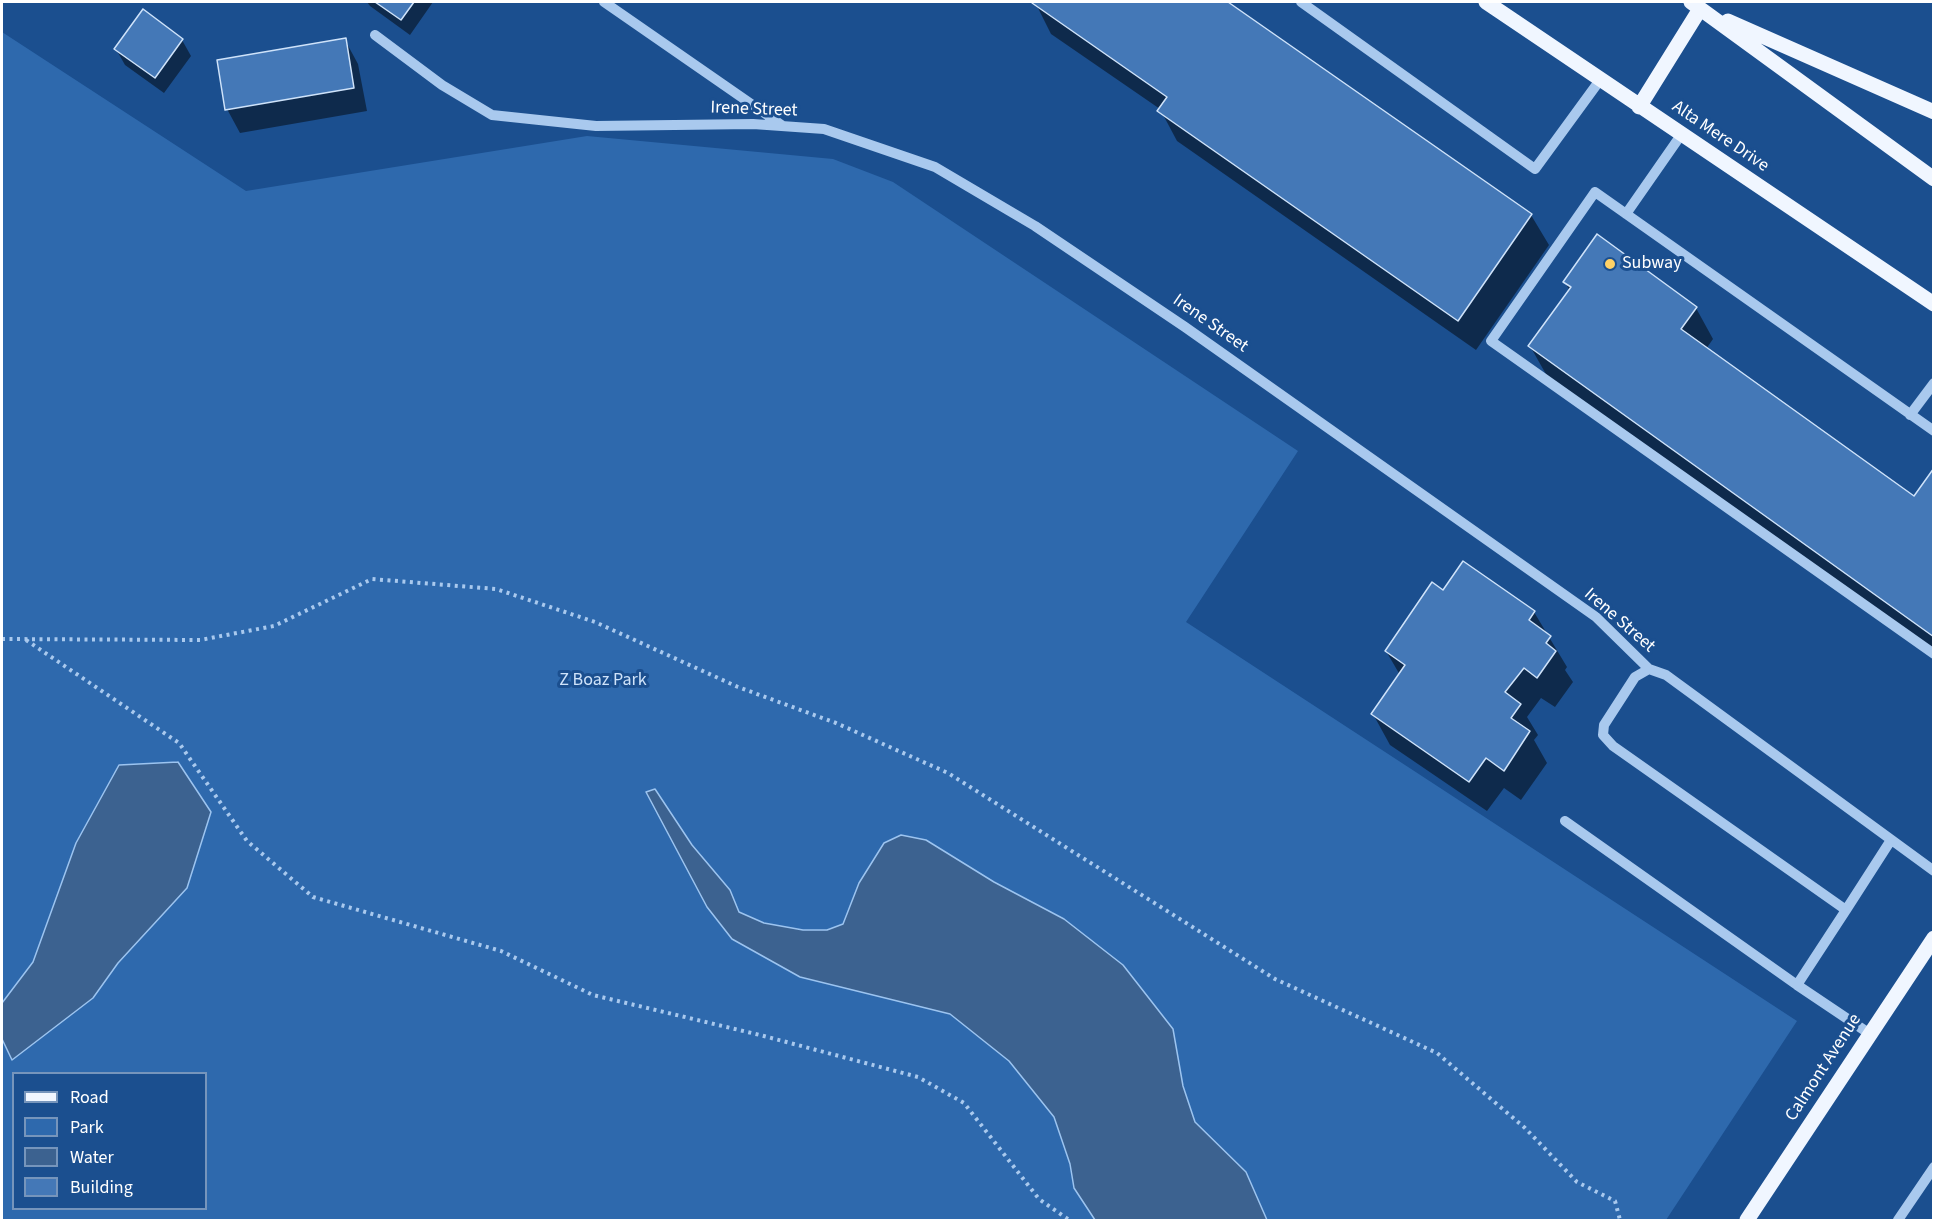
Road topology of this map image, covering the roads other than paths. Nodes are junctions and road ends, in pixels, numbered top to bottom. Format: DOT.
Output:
graph roads {
  1 [pos="604,2"];
  2 [pos="1301,2"];
  3 [pos="1486,2"];
  4 [pos="1696,5"];
  5 [pos="375,35"];
  6 [pos="1600,80"];
  7 [pos="1640,107"];
  8 [pos="1934,112"];
  9 [pos="783,126"];
  10 [pos="1681,135"];
  11 [pos="1934,179"];
  12 [pos="1626,214"];
  13 [pos="1934,304"];
  14 [pos="1934,383"];
  15 [pos="1910,415"];
  16 [pos="1934,431"];
  17 [pos="1934,654"];
  18 [pos="1649,669"];
  19 [pos="1565,820"];
  20 [pos="1891,840"];
  21 [pos="1934,871"];
  22 [pos="1846,910"];
  23 [pos="1934,938"];
  24 [pos="1797,985"];
  25 [pos="1870,1034"];
  26 [pos="1934,1167"];
  27 [pos="1900,1220"];
  28 [pos="1747,1221"];
  1 -- 9 [label="lane"];
  2 -- 6 [label="lane"];
  3 -- 6 [label="main road, Alta Mere Drive"];
  4 -- 7 [label="main road"];
  4 -- 8 [label="main road"];
  4 -- 11 [label="main road"];
  5 -- 9 [label="lane, Irene Street"];
  6 -- 7 [label="main road, Alta Mere Drive"];
  7 -- 10 [label="main road, Alta Mere Drive"];
  9 -- 18 [label="lane, Irene Street"];
  10 -- 12 [label="lane"];
  10 -- 13 [label="main road, Alta Mere Drive"];
  12 -- 15 [label="lane"];
  12 -- 17 [label="lane"];
  14 -- 15 [label="lane"];
  15 -- 16 [label="lane"];
  18 -- 20 [label="lane, Irene Street"];
  18 -- 22 [label="lane"];
  19 -- 24 [label="lane"];
  20 -- 21 [label="lane, Irene Street"];
  20 -- 22 [label="lane"];
  22 -- 24 [label="lane"];
  23 -- 25 [label="main road, Calmont Avenue"];
  24 -- 25 [label="lane"];
  25 -- 28 [label="main road, Calmont Avenue"];
  26 -- 27 [label="lane"];
}
